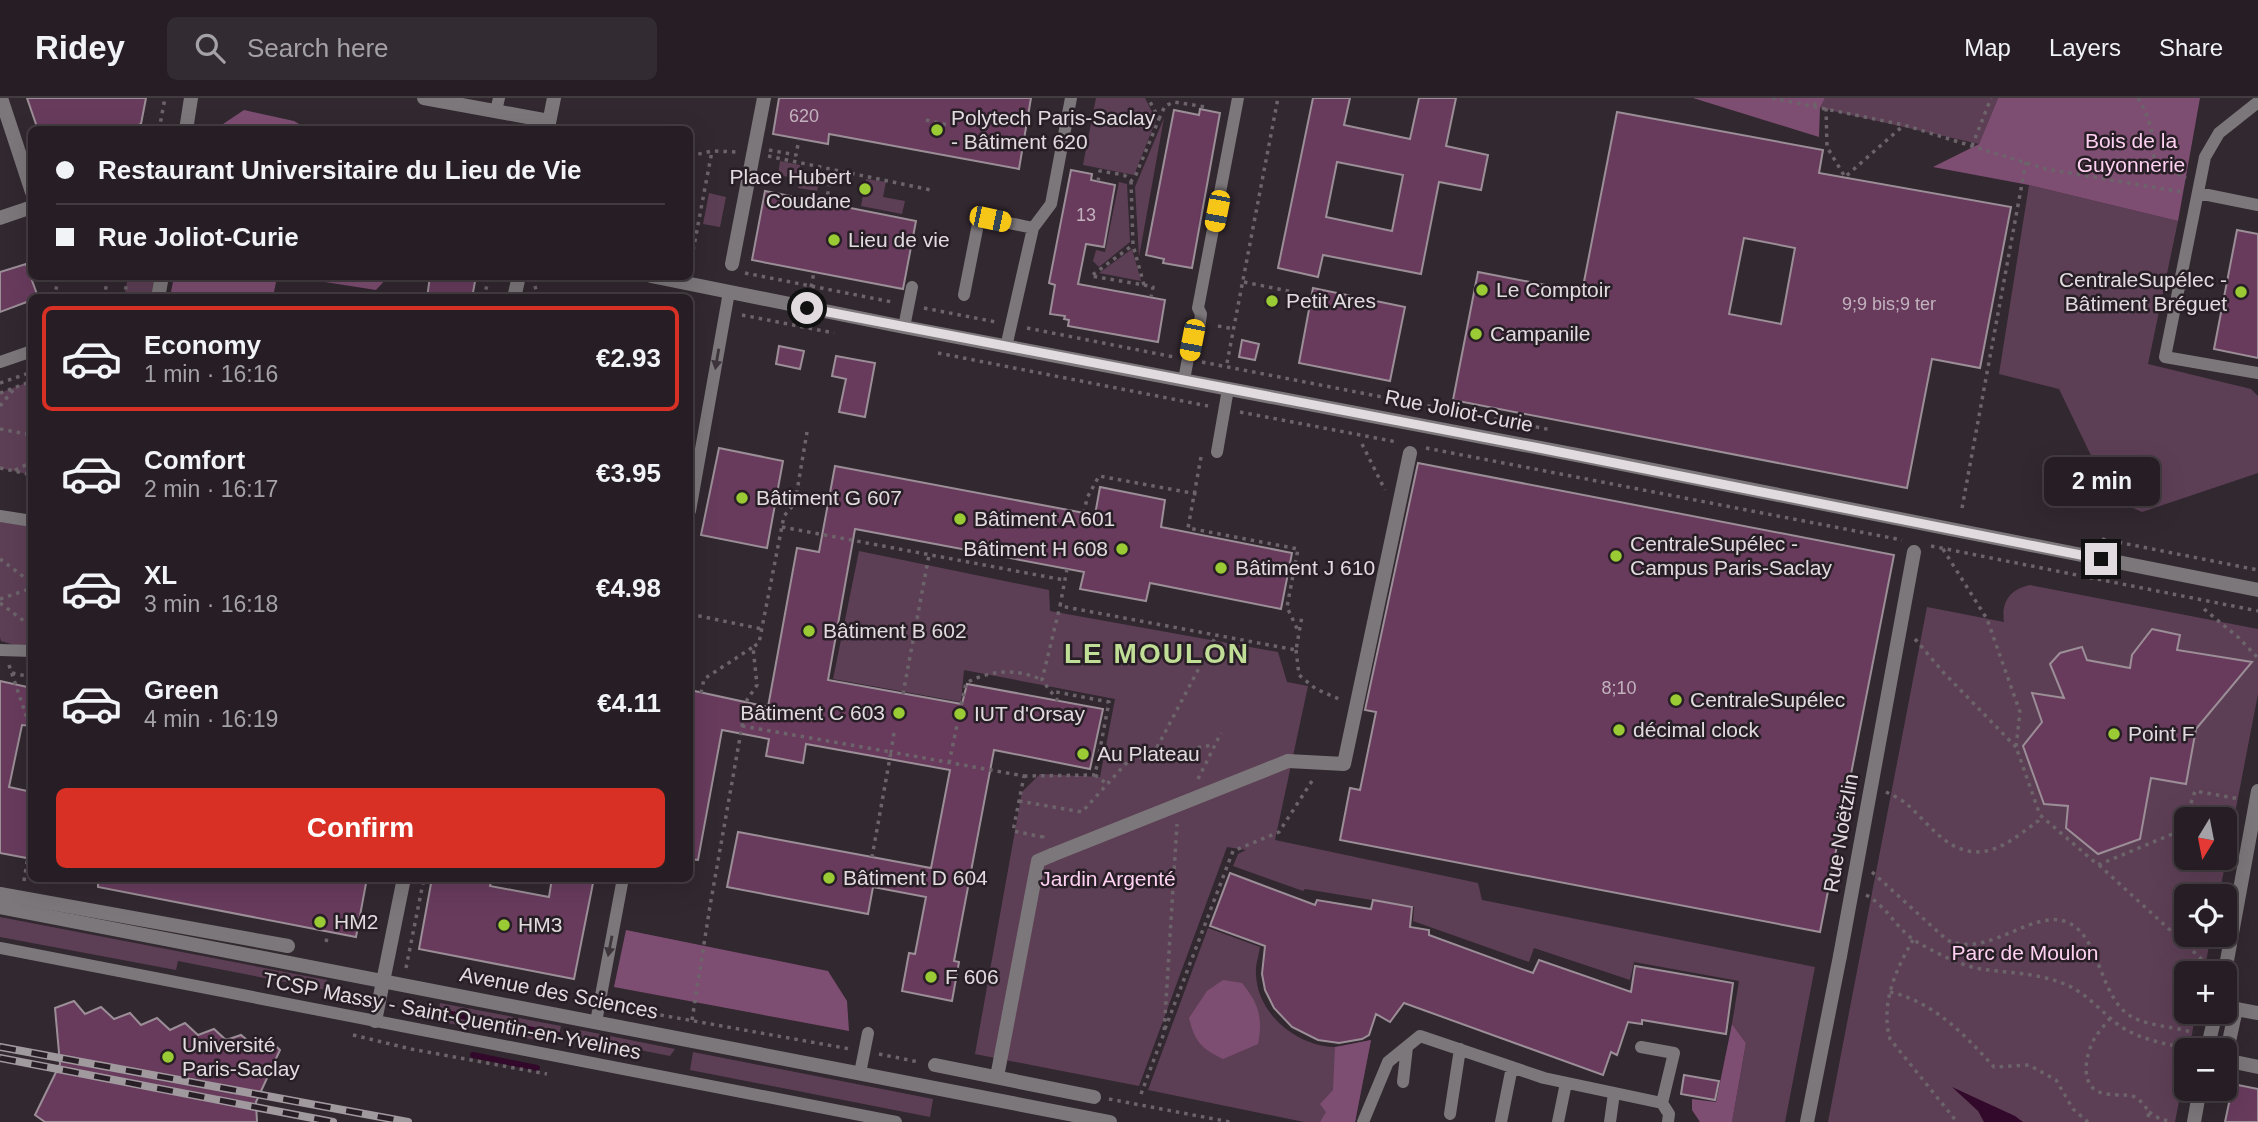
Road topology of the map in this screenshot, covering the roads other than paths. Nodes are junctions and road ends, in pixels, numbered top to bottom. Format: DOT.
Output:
graph roads {
  1 [pos="1,98"];
  2 [pos="191,98"];
  3 [pos="424,98"];
  4 [pos="554,98"];
  5 [pos="764,98"];
  6 [pos="1071,98"];
  7 [pos="1238,98"];
  8 [pos="2258,102"];
  9 [pos="498,104"];
  10 [pos="548,125"];
  11 [pos="187,126"];
  12 [pos="28,180"];
  13 [pos="2198,193"];
  14 [pos="2258,205"];
  15 [pos="28,208"];
  16 [pos="0,218"];
  17 [pos="1033,228"];
  18 [pos="732,264"];
  19 [pos="670,280"];
  20 [pos="912,287"];
  21 [pos="729,292"];
  22 [pos="964,295"];
  23 [pos="904,327"];
  24 [pos="1006,347"];
  25 [pos="28,352"];
  26 [pos="0,362"];
  27 [pos="2258,373"];
  28 [pos="1184,380"];
  29 [pos="1228,389"];
  30 [pos="1406,448"];
  31 [pos="1217,452"];
  32 [pos="693,494"];
  33 [pos="0,516"];
  34 [pos="28,520"];
  35 [pos="1919,548"];
  36 [pos="2258,590"];
  37 [pos="2,650"];
  38 [pos="28,651"];
  39 [pos="2257,796"];
  40 [pos="403,882"];
  41 [pos="622,882"];
  42 [pos="0,894"];
  43 [pos="0,907"];
  44 [pos="289,946"];
  45 [pos="0,948"];
  46 [pos="2227,961"];
  47 [pos="384,980"];
  48 [pos="2258,1013"];
  49 [pos="375,1021"];
  50 [pos="596,1022"];
  51 [pos="867,1033"];
  52 [pos="1407,1047"];
  53 [pos="1641,1048"];
  54 [pos="1460,1049"];
  55 [pos="935,1065"];
  56 [pos="1511,1067"];
  57 [pos="2258,1067"];
  58 [pos="860,1073"];
  59 [pos="987,1080"];
  60 [pos="1403,1082"];
  61 [pos="1566,1083"];
  62 [pos="1615,1093"];
  63 [pos="1094,1097"];
  64 [pos="2198,1101"];
  65 [pos="1662,1103"];
  66 [pos="820,1107"];
  67 [pos="1450,1114"];
  68 [pos="817,1122"];
  69 [pos="896,1122"];
  70 [pos="1110,1122"];
  71 [pos="1363,1122"];
  72 [pos="1501,1122"];
  73 [pos="1558,1122"];
  74 [pos="1610,1122"];
  75 [pos="1668,1122"];
  76 [pos="1807,1122"];
  77 [pos="2194,1122"];
  1 -- 12 [label="street"];
  2 -- 11 [label="street"];
  3 -- 9 [label="street"];
  4 -- 10 [label="street"];
  5 -- 18 [label="street"];
  6 -- 17 [label="lane"];
  7 -- 28 [label="lane"];
  8 -- 13 [label="lane"];
  9 -- 10 [label="street"];
  13 -- 14 [label="lane"];
  13 -- 27 [label="lane"];
  15 -- 16 [label="street"];
  17 -- 22 [label="lane"];
  17 -- 24 [label="lane"];
  19 -- 21 [label="street, Rue Joliot-Curie"];
  20 -- 23 [label="lane"];
  21 -- 23 [label="street, Rue Joliot-Curie"];
  21 -- 32 [label="lane, one-way"];
  23 -- 24 [label="street, Rue Joliot-Curie"];
  24 -- 28 [label="street, Rue Joliot-Curie"];
  25 -- 26 [label="lane"];
  28 -- 29 [label="street, Rue Joliot-Curie"];
  29 -- 31 [label="lane"];
  29 -- 36 [label="street, Rue Joliot-Curie"];
  30 -- 59 [label="street, bridge"];
  33 -- 34 [label="lane"];
  35 -- 76 [label="street, Rue Noëtzlin"];
  37 -- 38 [label="lane"];
  39 -- 46 [label="street"];
  40 -- 47 [label="street"];
  41 -- 50 [label="lane, one-way"];
  42 -- 44 [label="street"];
  43 -- 47 [label="street, Avenue des Sciences"];
  45 -- 49 [label="lane, TCSP Massy - Saint-Quentin-en-Yvelines"];
  47 -- 49 [label="street"];
  47 -- 50 [label="street, Avenue des Sciences"];
  48 -- 57 [label="street"];
  49 -- 66 [label="lane, TCSP Massy - Saint-Quentin-en-Yvelines"];
  50 -- 58 [label="street, Avenue des Sciences"];
  51 -- 58 [label="lane"];
  52 -- 54 [label="lane"];
  52 -- 60 [label="lane"];
  52 -- 71 [label="lane"];
  53 -- 65 [label="lane"];
  54 -- 56 [label="lane"];
  54 -- 67 [label="lane"];
  55 -- 59 [label="street"];
  56 -- 61 [label="lane"];
  56 -- 72 [label="lane"];
  58 -- 70 [label="street, Avenue des Sciences"];
  59 -- 63 [label="street"];
  61 -- 62 [label="lane"];
  61 -- 73 [label="lane"];
  62 -- 65 [label="lane"];
  62 -- 74 [label="lane"];
  64 -- 77 [label="street"];
  65 -- 75 [label="lane"];
  66 -- 68 [label="lane"];
  66 -- 69 [label="lane, TCSP Massy - Saint-Quentin-en-Yvelines"];
}
